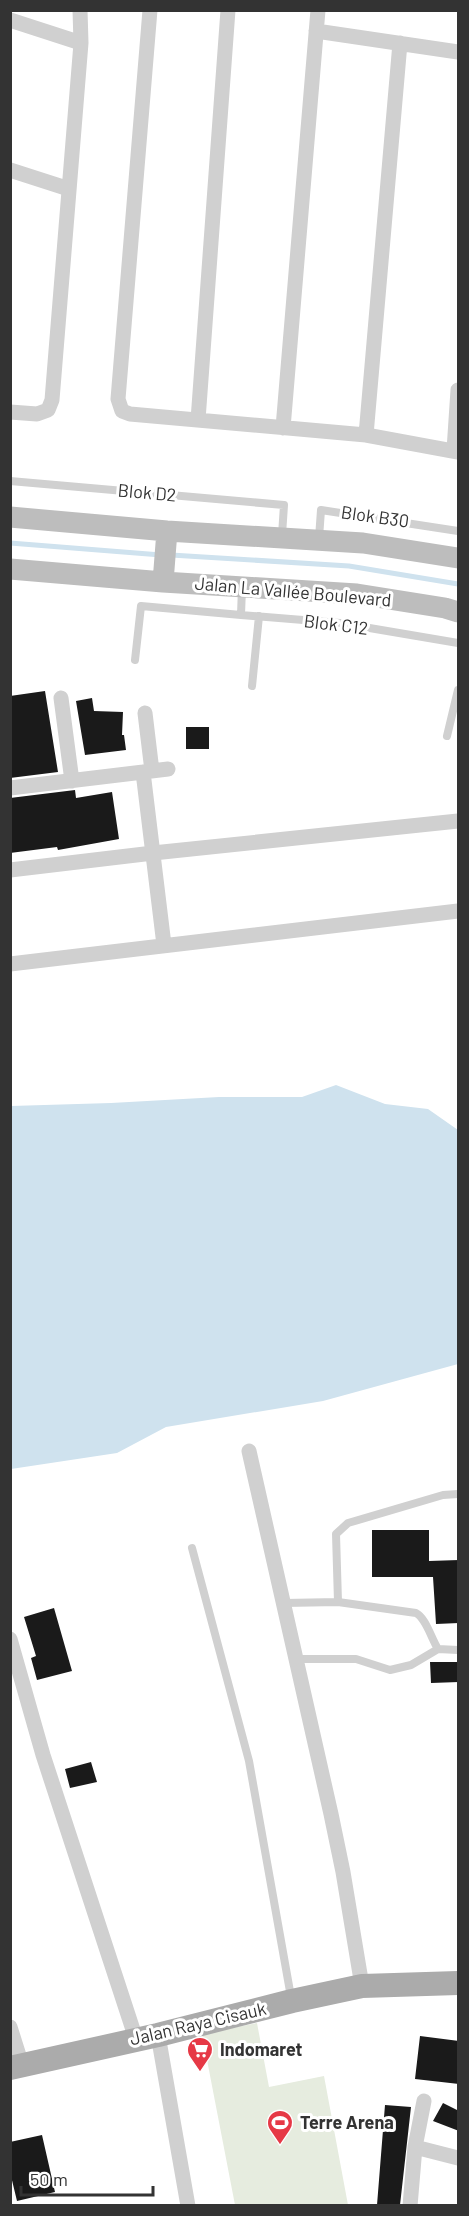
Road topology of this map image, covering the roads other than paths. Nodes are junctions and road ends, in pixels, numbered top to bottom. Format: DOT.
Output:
graph roads {
  1 [pos="80,10"];
  2 [pos="150,10"];
  3 [pos="228,10"];
  4 [pos="318,10"];
  5 [pos="10,20"];
  6 [pos="316,31"];
  7 [pos="400,43"];
  8 [pos="81,44"];
  9 [pos="459,52"];
  10 [pos="10,170"];
  11 [pos="69,189"];
  12 [pos="459,390"];
  13 [pos="10,412"];
  14 [pos="198,420"];
  15 [pos="283,428"];
  16 [pos="366,435"];
  17 [pos="456,451"];
  18 [pos="10,481"];
  19 [pos="10,517"];
  20 [pos="167,531"];
  21 [pos="459,531"];
  22 [pos="282,538"];
  23 [pos="318,540"];
  24 [pos="459,558"];
  25 [pos="10,568"];
  26 [pos="163,582"];
  27 [pos="242,587"];
  28 [pos="459,612"];
  29 [pos="240,615"];
  30 [pos="259,616"];
  31 [pos="459,643"];
  32 [pos="135,660"];
  33 [pos="252,686"];
  34 [pos="459,690"];
  35 [pos="61,698"];
  36 [pos="145,713"];
  37 [pos="447,736"];
  38 [pos="168,769"];
  39 [pos="147,771"];
  40 [pos="72,781"];
  41 [pos="10,788"];
  42 [pos="459,820"];
  43 [pos="153,853"];
  44 [pos="10,870"];
  45 [pos="459,911"];
  46 [pos="164,945"];
  47 [pos="10,964"];
  48 [pos="249,1451"];
  49 [pos="459,1494"];
  50 [pos="192,1548"];
  51 [pos="338,1602"];
  52 [pos="284,1603"];
  53 [pos="10,1639"];
  54 [pos="438,1648"];
  55 [pos="459,1650"];
  56 [pos="296,1659"];
  57 [pos="459,1983"];
  58 [pos="362,1986"];
  59 [pos="291,2001"];
  60 [pos="10,2027"];
  61 [pos="147,2037"];
  62 [pos="16,2067"];
  63 [pos="424,2101"];
  64 [pos="415,2147"];
  65 [pos="459,2158"];
  66 [pos="188,2205"];
  67 [pos="410,2205"];
  1 -- 8 [label="street"];
  2 -- 14 [label="street"];
  3 -- 14 [label="street"];
  4 -- 6 [label="street"];
  5 -- 8 [label="street"];
  6 -- 7 [label="street"];
  6 -- 15 [label="street"];
  7 -- 9 [label="street"];
  7 -- 16 [label="street"];
  8 -- 11 [label="street"];
  10 -- 11 [label="street"];
  11 -- 13 [label="street"];
  12 -- 17 [label="street"];
  14 -- 15 [label="street"];
  15 -- 16 [label="street"];
  16 -- 17 [label="street"];
  18 -- 22 [label="lane, Blok D2"];
  19 -- 20 [label="street"];
  20 -- 22 [label="street"];
  20 -- 26 [label="street"];
  21 -- 23 [label="lane, Blok B30"];
  22 -- 23 [label="street"];
  23 -- 24 [label="street"];
  25 -- 26 [label="street, Jalan La Vallée Boulevard"];
  26 -- 27 [label="street, Jalan La Vallée Boulevard"];
  27 -- 28 [label="street, Jalan La Vallée Boulevard"];
  27 -- 29 [label="lane"];
  29 -- 30 [label="lane, Blok C12"];
  29 -- 32 [label="lane, Blok C12"];
  30 -- 31 [label="lane, Blok C12"];
  30 -- 33 [label="lane"];
  34 -- 37 [label="lane"];
  35 -- 40 [label="street"];
  36 -- 39 [label="street"];
  38 -- 39 [label="street"];
  39 -- 40 [label="street"];
  39 -- 43 [label="street"];
  40 -- 41 [label="street"];
  42 -- 43 [label="street"];
  43 -- 44 [label="street"];
  43 -- 46 [label="street"];
  45 -- 46 [label="street"];
  46 -- 47 [label="street"];
  48 -- 52 [label="street"];
  49 -- 51 [label="lane"];
  50 -- 59 [label="lane"];
  51 -- 52 [label="lane"];
  51 -- 54 [label="lane"];
  52 -- 56 [label="street"];
  53 -- 61 [label="street"];
  54 -- 55 [label="lane"];
  54 -- 56 [label="lane"];
  56 -- 58 [label="street"];
  57 -- 58 [label="main road, Jalan Raya Cisauk"];
  58 -- 59 [label="main road, Jalan Raya Cisauk"];
  59 -- 61 [label="main road, Jalan Raya Cisauk"];
  60 -- 62 [label="street"];
  61 -- 62 [label="main road, Jalan Raya Cisauk"];
  61 -- 66 [label="street"];
  63 -- 64 [label="street"];
  64 -- 65 [label="street"];
  64 -- 67 [label="street"];
}
